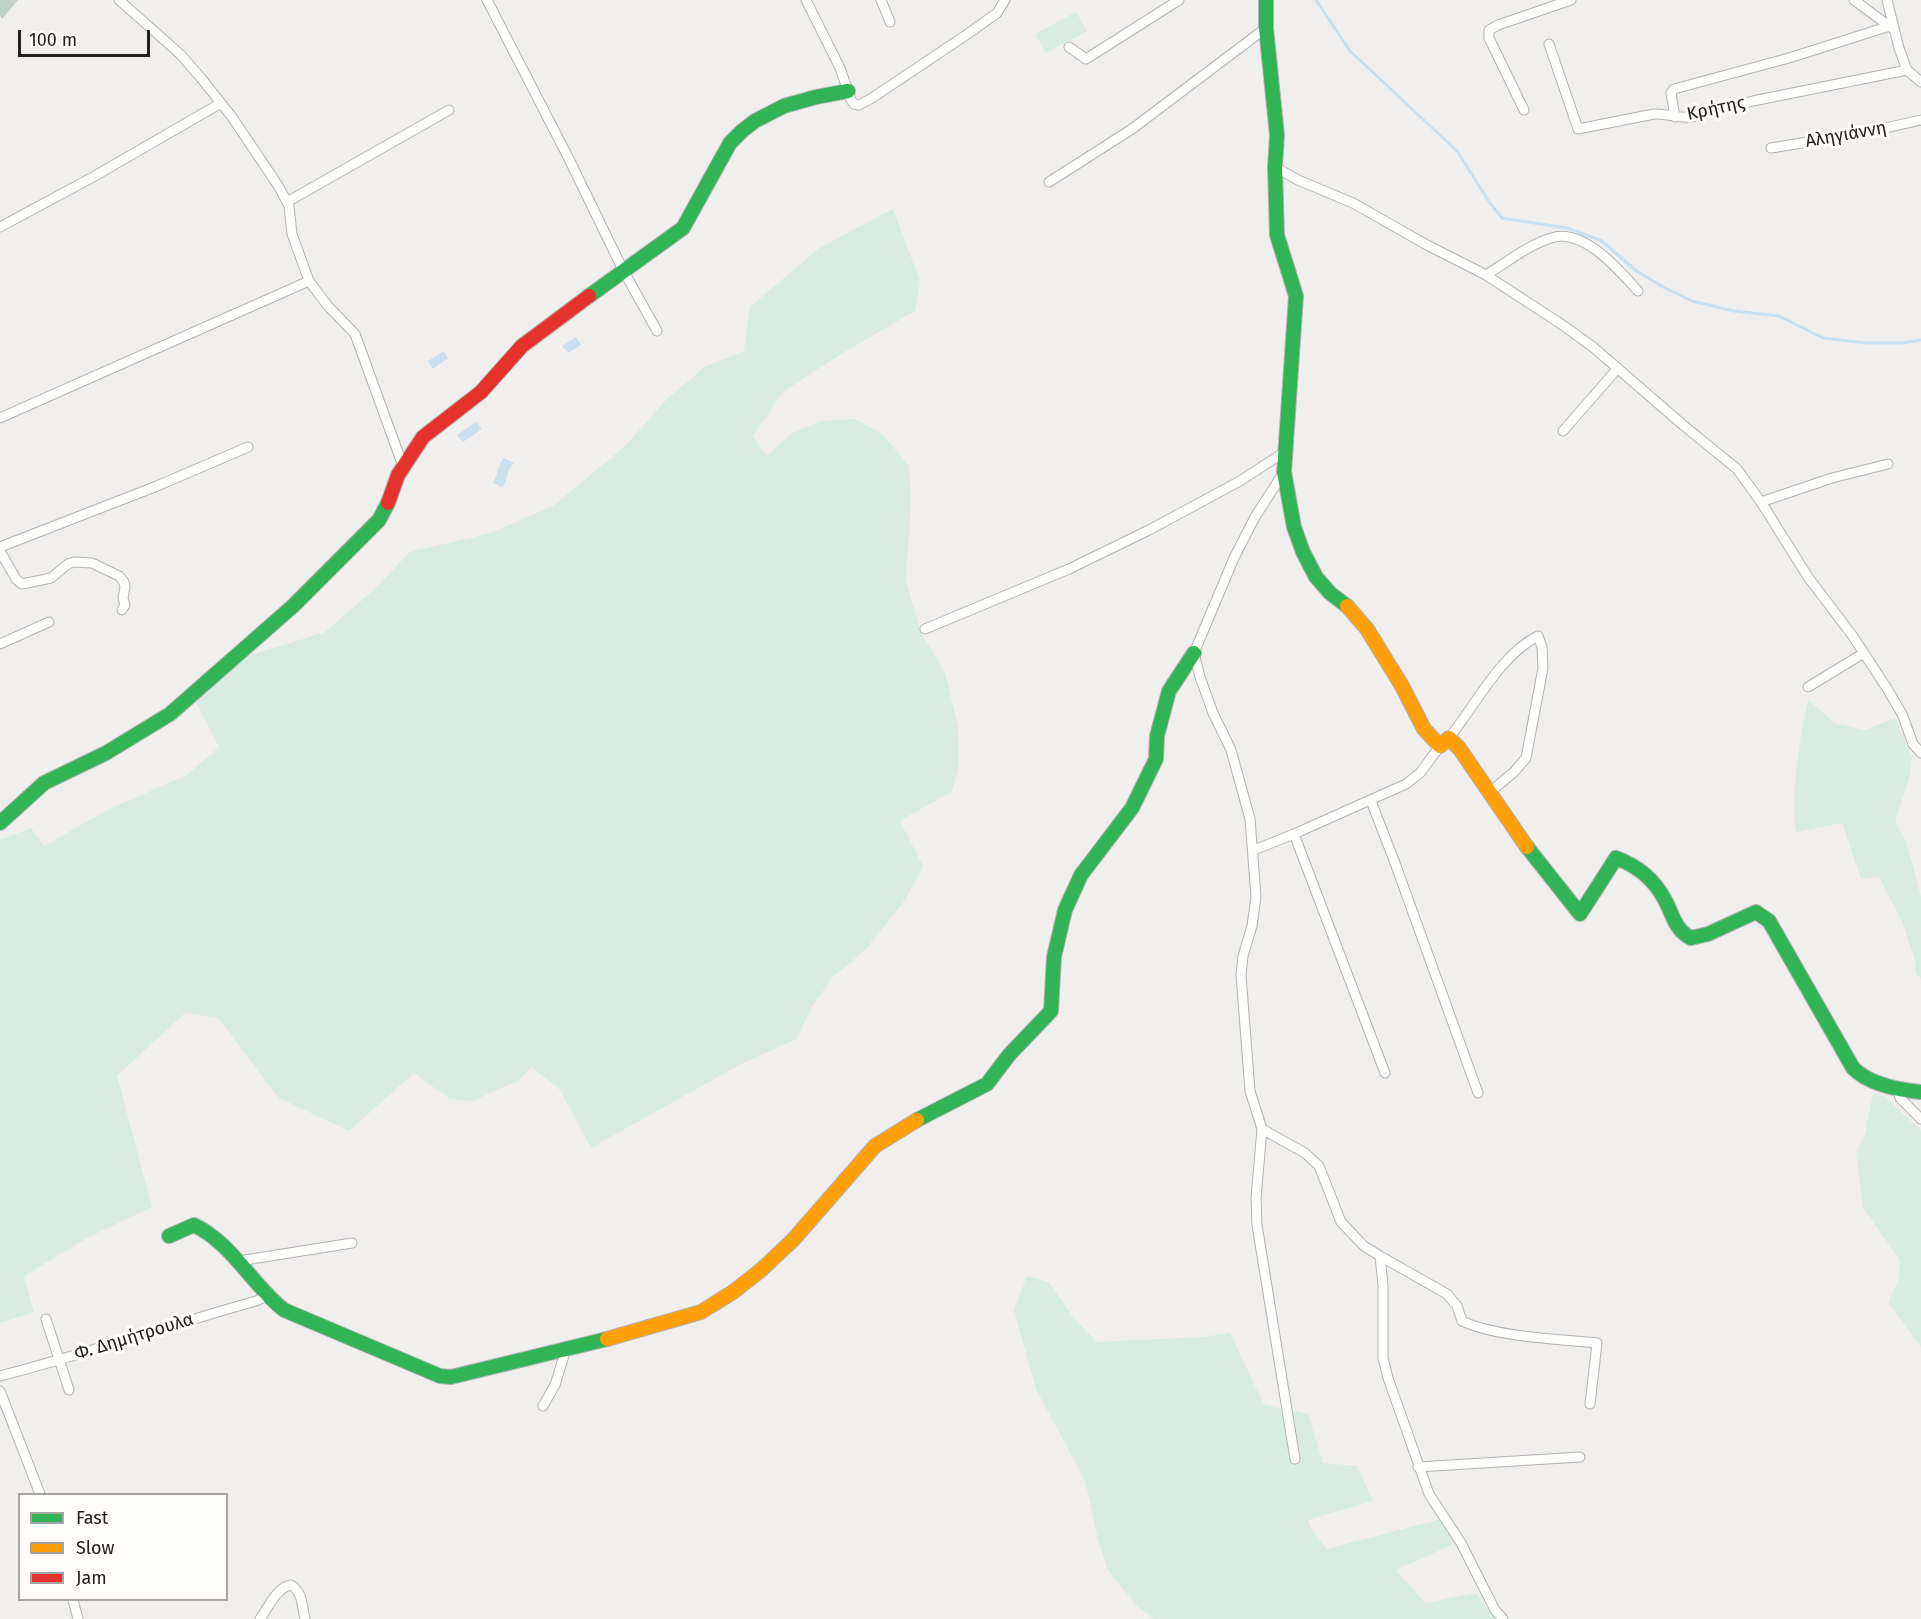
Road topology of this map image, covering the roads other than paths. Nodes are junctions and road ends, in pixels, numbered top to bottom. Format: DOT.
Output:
graph roads {
  1 [pos="119,0"];
  2 [pos="487,0"];
  3 [pos="806,0"];
  4 [pos="881,0"];
  5 [pos="1005,0"];
  6 [pos="1179,0"];
  7 [pos="1266,0"];
  8 [pos="1571,0"];
  9 [pos="1854,0"];
  10 [pos="1887,0"];
  11 [pos="890,22"];
  12 [pos="1266,28"];
  13 [pos="1893,29"];
  14 [pos="1549,44"];
  15 [pos="1069,47"];
  16 [pos="1907,70"];
  17 [pos="1921,81"];
  18 [pos="848,91"];
  19 [pos="221,103"];
  20 [pos="449,110"];
  21 [pos="1524,110"];
  22 [pos="1675,117"];
  23 [pos="1921,120"];
  24 [pos="1771,148"];
  25 [pos="1275,167"];
  26 [pos="1049,182"];
  27 [pos="287,202"];
  28 [pos="0,227"];
  29 [pos="623,270"];
  30 [pos="1486,275"];
  31 [pos="309,281"];
  32 [pos="1638,291"];
  33 [pos="657,332"];
  34 [pos="1618,368"];
  35 [pos="0,418"];
  36 [pos="1563,431"];
  37 [pos="248,447"];
  38 [pos="1286,451"];
  39 [pos="1888,464"];
  40 [pos="403,466"];
  41 [pos="1284,472"];
  42 [pos="1761,502"];
  43 [pos="0,549"];
  44 [pos="122,610"];
  45 [pos="49,622"];
  46 [pos="925,629"];
  47 [pos="0,644"];
  48 [pos="1194,653"];
  49 [pos="1864,653"];
  50 [pos="1808,687"];
  51 [pos="1444,742"];
  52 [pos="1921,753"];
  53 [pos="1490,792"];
  54 [pos="1371,801"];
  55 [pos="0,823"];
  56 [pos="1294,834"];
  57 [pos="1254,850"];
  58 [pos="1385,1073"];
  59 [pos="1898,1090"];
  60 [pos="1921,1092"];
  61 [pos="1478,1093"];
  62 [pos="1921,1119"];
  63 [pos="1262,1129"];
  64 [pos="169,1236"];
  65 [pos="352,1243"];
  66 [pos="1380,1256"];
  67 [pos="239,1261"];
  68 [pos="267,1296"];
  69 [pos="46,1319"];
  70 [pos="566,1349"];
  71 [pos="61,1359"];
  72 [pos="0,1376"];
  73 [pos="69,1390"];
  74 [pos="0,1391"];
  75 [pos="1590,1404"];
  76 [pos="543,1406"];
  77 [pos="1580,1456"];
  78 [pos="1295,1459"];
  79 [pos="1418,1467"];
  80 [pos="40,1493"];
  81 [pos="74,1601"];
  82 [pos="78,1619"];
  83 [pos="260,1619"];
  84 [pos="305,1619"];
  85 [pos="1503,1619"];
  1 -- 19 [label="street"];
  2 -- 29 [label="street"];
  3 -- 18 [label="street"];
  4 -- 11 [label="street"];
  5 -- 18 [label="street"];
  6 -- 15 [label="street"];
  7 -- 12 [label="street"];
  8 -- 21 [label="street"];
  9 -- 13 [label="street"];
  10 -- 13 [label="street"];
  12 -- 25 [label="street"];
  12 -- 26 [label="street"];
  13 -- 16 [label="street"];
  13 -- 22 [label="street"];
  14 -- 22 [label="street, Κρήτης"];
  16 -- 17 [label="street"];
  16 -- 22 [label="street, Κρήτης"];
  18 -- 29 [label="street"];
  19 -- 27 [label="street"];
  19 -- 28 [label="street"];
  20 -- 27 [label="street"];
  23 -- 24 [label="street, Αληγιάννη"];
  25 -- 30 [label="street"];
  25 -- 38 [label="street"];
  27 -- 31 [label="street"];
  29 -- 33 [label="street"];
  29 -- 40 [label="street"];
  30 -- 32 [label="street"];
  30 -- 34 [label="street"];
  31 -- 35 [label="street"];
  31 -- 40 [label="street"];
  34 -- 36 [label="street"];
  34 -- 42 [label="street"];
  37 -- 43 [label="street"];
  38 -- 41 [label="street"];
  38 -- 46 [label="street"];
  39 -- 42 [label="street"];
  40 -- 55 [label="street"];
  41 -- 48 [label="street"];
  41 -- 51 [label="street"];
  42 -- 49 [label="street"];
  43 -- 44 [label="street"];
  45 -- 47 [label="street"];
  48 -- 57 [label="street"];
  48 -- 70 [label="street"];
  49 -- 50 [label="street"];
  49 -- 52 [label="street"];
  51 -- 53 [label="street"];
  51 -- 53 [label="street"];
  51 -- 54 [label="street"];
  53 -- 59 [label="street"];
  54 -- 56 [label="street"];
  54 -- 61 [label="street"];
  56 -- 57 [label="street"];
  56 -- 58 [label="street"];
  57 -- 63 [label="street"];
  59 -- 60 [label="street"];
  59 -- 62 [label="street"];
  63 -- 66 [label="street"];
  63 -- 78 [label="street"];
  64 -- 67 [label="street"];
  65 -- 67 [label="street"];
  66 -- 75 [label="street"];
  66 -- 79 [label="street"];
  67 -- 68 [label="street"];
  68 -- 70 [label="street"];
  68 -- 71 [label="street, Φ. Δημήτρουλα"];
  69 -- 71 [label="street"];
  70 -- 76 [label="street"];
  71 -- 72 [label="street, Φ. Δημήτρουλα"];
  71 -- 73 [label="street"];
  74 -- 80 [label="street"];
  77 -- 79 [label="street"];
  79 -- 85 [label="street"];
  81 -- 82 [label="street"];
  83 -- 84 [label="street"];
}
